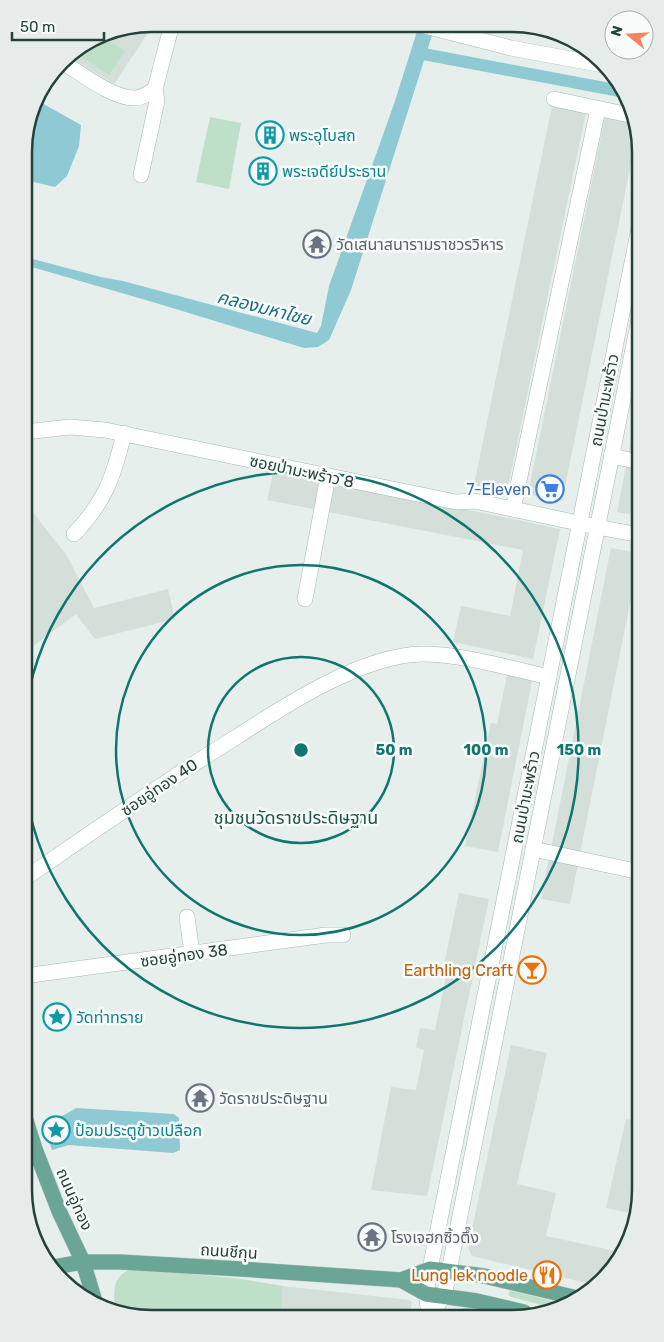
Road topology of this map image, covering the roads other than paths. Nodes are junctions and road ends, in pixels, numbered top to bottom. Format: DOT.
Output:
graph roads {
  1 [pos="170,32"];
  2 [pos="448,32"];
  3 [pos="593,64"];
  4 [pos="69,66"];
  5 [pos="155,88"];
  6 [pos="554,99"];
  7 [pos="598,108"];
  8 [pos="625,114"];
  9 [pos="141,175"];
  10 [pos="632,263"];
  11 [pos="632,354"];
  12 [pos="33,431"];
  13 [pos="124,433"];
  14 [pos="611,456"];
  15 [pos="632,460"];
  16 [pos="328,476"];
  17 [pos="514,509"];
  18 [pos="579,523"];
  19 [pos="597,528"];
  20 [pos="74,534"];
  21 [pos="632,534"];
  22 [pos="305,599"];
  23 [pos="549,677"];
  24 [pos="533,849"];
  25 [pos="631,870"];
  26 [pos="32,872"];
  27 [pos="187,917"];
  28 [pos="343,935"];
  29 [pos="192,953"];
  30 [pos="32,975"];
  31 [pos="32,1140"];
  32 [pos="83,1262"];
  33 [pos="60,1266"];
  34 [pos="430,1270"];
  35 [pos="448,1271"];
  36 [pos="401,1280"];
  37 [pos="93,1293"];
  38 [pos="426,1294"];
  39 [pos="444,1296"];
  40 [pos="567,1296"];
  41 [pos="430,1310"];
  42 [pos="433,1310"];
  43 [pos="514,1310"];
  1 -- 5 [label="street"];
  2 -- 3 [label="street"];
  4 -- 5 [label="street"];
  5 -- 9 [label="street"];
  6 -- 7 [label="street"];
  7 -- 8 [label="street"];
  7 -- 17 [label="street"];
  10 -- 18 [label="street, ถนนป่ามะพร้าว"];
  11 -- 14 [label="street, ถนนป่ามะพร้าว"];
  12 -- 13 [label="street, ซอยป่ามะพร้าว 8"];
  13 -- 16 [label="street, ซอยป่ามะพร้าว 8"];
  13 -- 20 [label="street"];
  14 -- 15 [label="street"];
  14 -- 19 [label="street, ถนนป่ามะพร้าว"];
  16 -- 17 [label="street, ซอยป่ามะพร้าว 8"];
  16 -- 22 [label="street"];
  17 -- 18 [label="street, ซอยป่ามะพร้าว 8"];
  18 -- 19 [label="street, ซอยป่ามะพร้าว 8"];
  18 -- 23 [label="street, ถนนป่ามะพร้าว"];
  19 -- 21 [label="street, ซอยป่ามะพร้าว 8"];
  19 -- 24 [label="street, ถนนป่ามะพร้าว"];
  23 -- 26 [label="street, ซอยอู่ทอง 40"];
  23 -- 34 [label="street, ถนนป่ามะพร้าว"];
  24 -- 25 [label="street"];
  24 -- 35 [label="street, ถนนป่ามะพร้าว"];
  27 -- 29 [label="street"];
  28 -- 29 [label="street, ซอยอู่ทอง 38"];
  29 -- 30 [label="street, ซอยอู่ทอง 38"];
  31 -- 32 [label="main road, ถนนอู่ทอง"];
  32 -- 33 [label="main road, ถนนชีกุน"];
  32 -- 36 [label="main road, ถนนชีกุน"];
  32 -- 37 [label="main road, ถนนอู่ทอง"];
  34 -- 35 [label="main road, ถนนชีกุน"];
  34 -- 36 [label="main road, ถนนชีกุน"];
  34 -- 38 [label="street, ถนนป่ามะพร้าว"];
  35 -- 39 [label="street, ถนนป่ามะพร้าว"];
  35 -- 40 [label="main road, ถนนชีกุน"];
  36 -- 38 [label="main road, ถนนชีกุน"];
  38 -- 39 [label="main road, ถนนชีกุน"];
  38 -- 41 [label="street, ถนนป่ามะพร้าว"];
  39 -- 42 [label="street, ถนนป่ามะพร้าว"];
  39 -- 43 [label="main road, ถนนชีกุน"];
}
